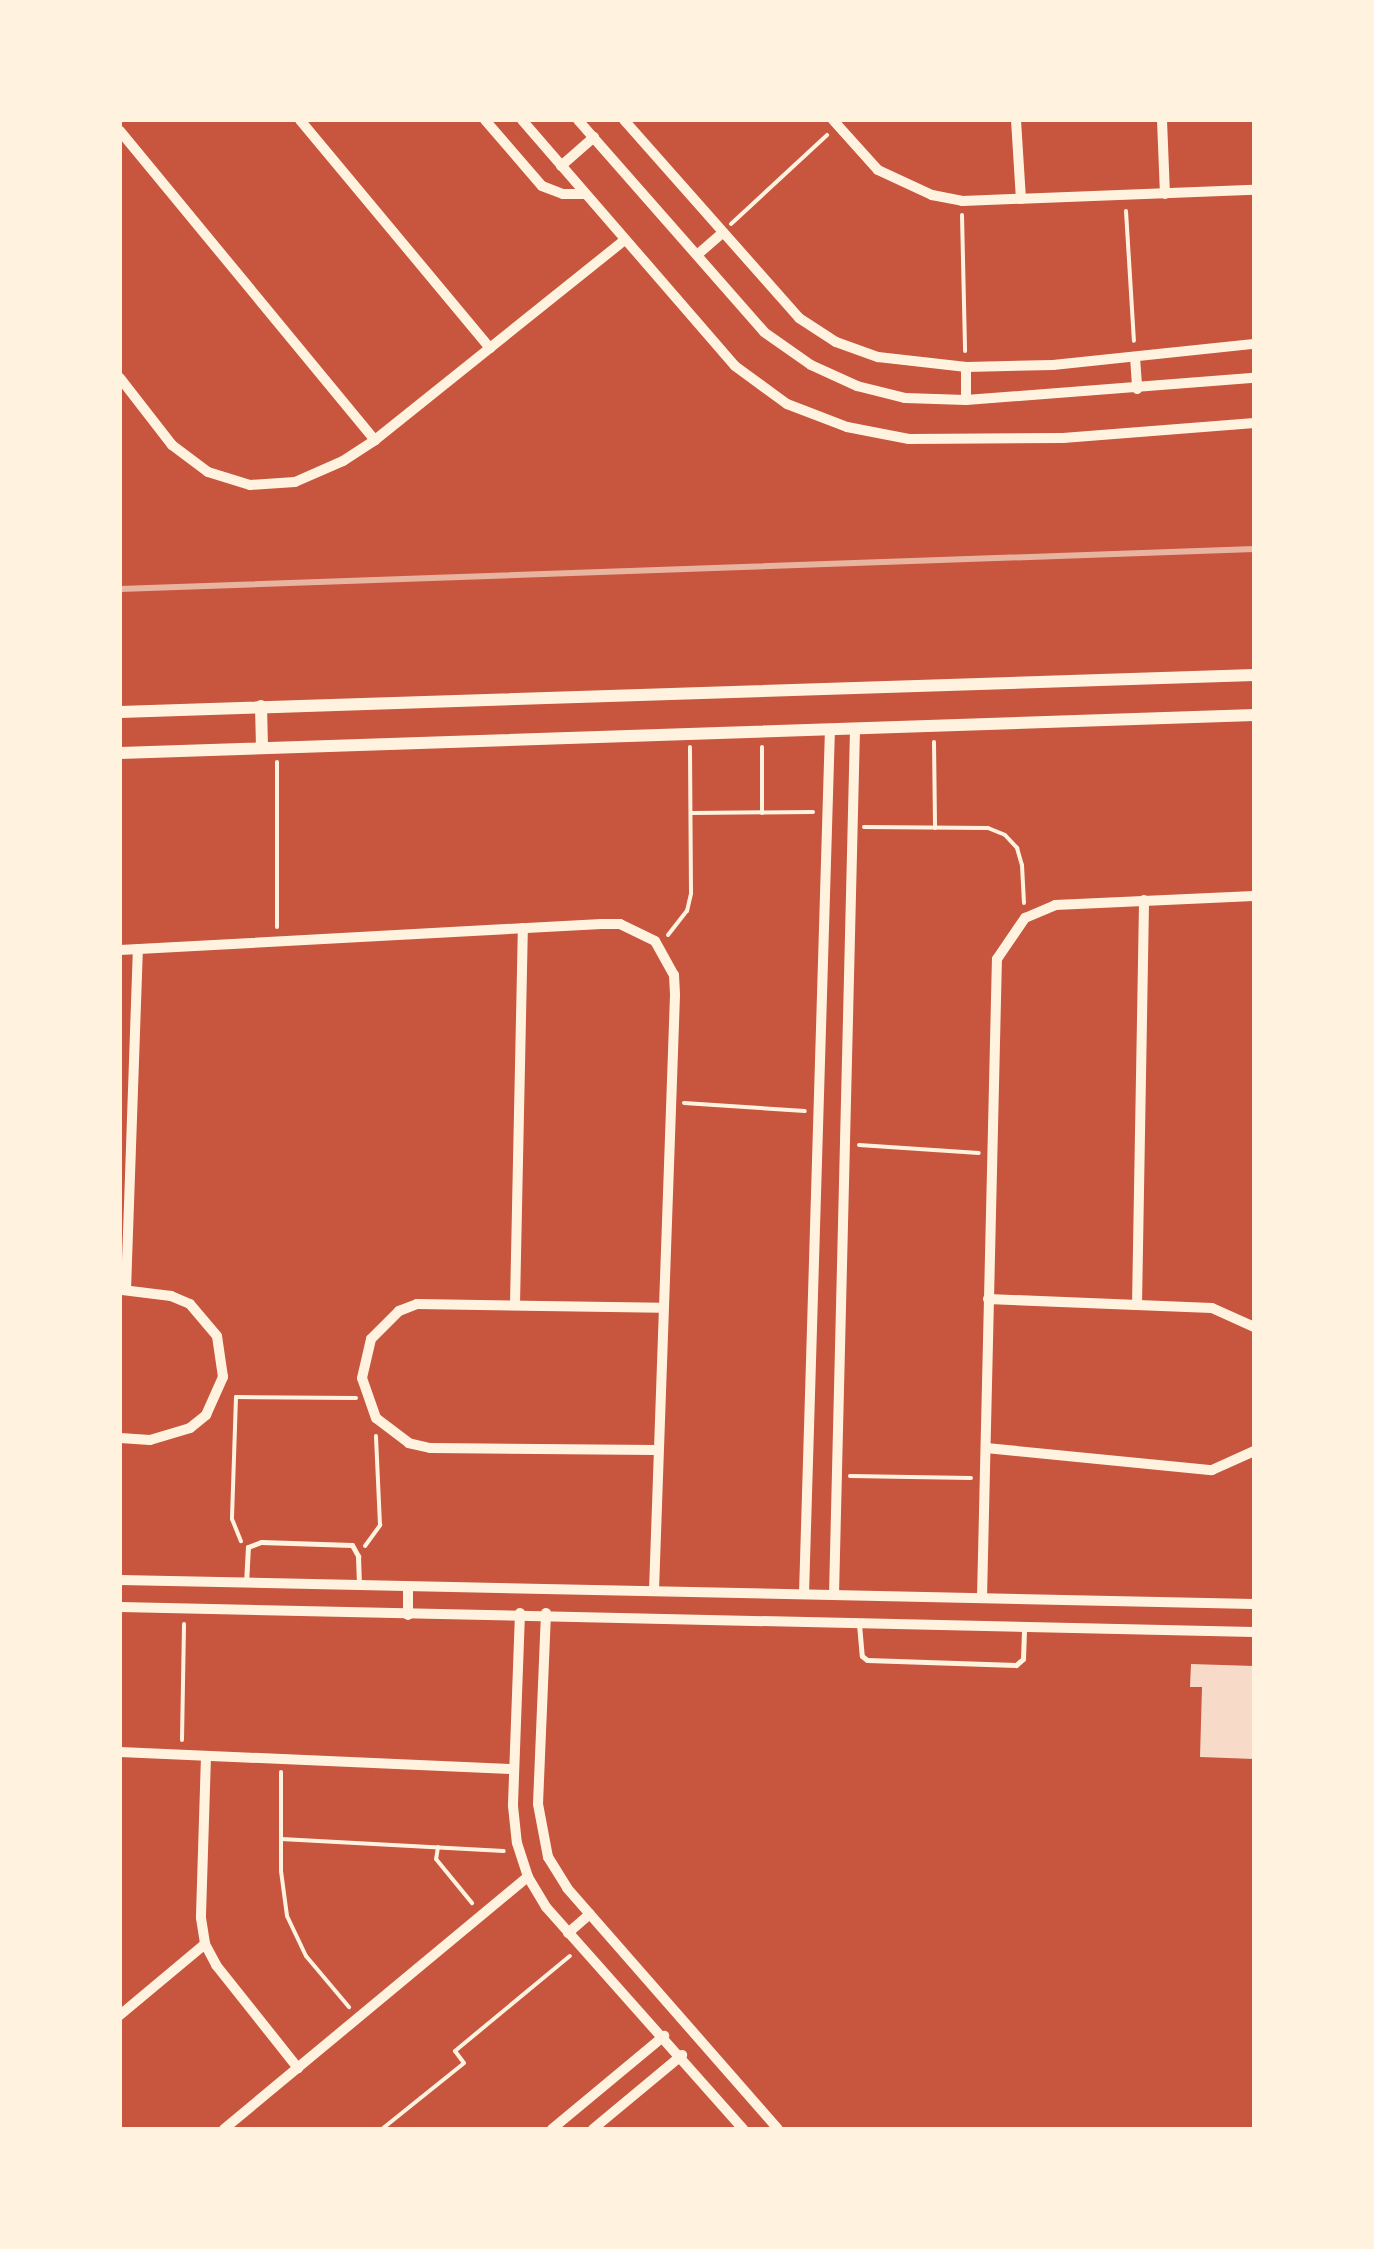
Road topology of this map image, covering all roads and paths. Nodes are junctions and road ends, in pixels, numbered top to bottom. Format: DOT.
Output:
graph roads {
  1 [pos="300,120"];
  2 [pos="485,120"];
  3 [pos="522,120"];
  4 [pos="578,120"];
  5 [pos="624,120"];
  6 [pos="1016,120"];
  7 [pos="1162,120"];
  8 [pos="835,123"];
  9 [pos="120,131"];
  10 [pos="594,137"];
  11 [pos="560,166"];
  12 [pos="1254,190"];
  13 [pos="585,194"];
  14 [pos="1165,194"];
  15 [pos="1125,196"];
  16 [pos="1021,199"];
  17 [pos="962,201"];
  18 [pos="720,234"];
  19 [pos="626,240"];
  20 [pos="697,256"];
  21 [pos="1254,344"];
  22 [pos="490,348"];
  23 [pos="1135,357"];
  24 [pos="966,367"];
  25 [pos="120,378"];
  26 [pos="1254,378"];
  27 [pos="1138,389"];
  28 [pos="966,400"];
  29 [pos="1254,423"];
  30 [pos="375,440"];
  31 [pos="1254,674"];
  32 [pos="261,706"];
  33 [pos="120,712"];
  34 [pos="1254,714"];
  35 [pos="934,726"];
  36 [pos="855,729"];
  37 [pos="830,730"];
  38 [pos="762,732"];
  39 [pos="690,734"];
  40 [pos="270,747"];
  41 [pos="120,753"];
  42 [pos="853,804"];
  43 [pos="828,808"];
  44 [pos="762,812"];
  45 [pos="690,813"];
  46 [pos="852,827"];
  47 [pos="934,828"];
  48 [pos="1254,896"];
  49 [pos="1144,900"];
  50 [pos="1025,918"];
  51 [pos="523,928"];
  52 [pos="654,940"];
  53 [pos="277,941"];
  54 [pos="138,948"];
  55 [pos="120,950"];
  56 [pos="672,1102"];
  57 [pos="820,1112"];
  58 [pos="844,1144"];
  59 [pos="991,1154"];
  60 [pos="123,1290"];
  61 [pos="988,1298"];
  62 [pos="516,1304"];
  63 [pos="1136,1305"];
  64 [pos="661,1308"];
  65 [pos="1254,1328"];
  66 [pos="366,1398"];
  67 [pos="376,1418"];
  68 [pos="120,1438"];
  69 [pos="986,1448"];
  70 [pos="656,1450"];
  71 [pos="1254,1451"];
  72 [pos="836,1476"];
  73 [pos="986,1478"];
  74 [pos="808,1514"];
  75 [pos="835,1516"];
  76 [pos="248,1548"];
  77 [pos="356,1549"];
  78 [pos="120,1580"];
  79 [pos="246,1586"];
  80 [pos="359,1587"];
  81 [pos="408,1588"];
  82 [pos="654,1591"];
  83 [pos="804,1594"];
  84 [pos="834,1595"];
  85 [pos="917,1597"];
  86 [pos="982,1598"];
  87 [pos="1254,1604"];
  88 [pos="120,1607"];
  89 [pos="184,1610"];
  90 [pos="520,1613"];
  91 [pos="546,1613"];
  92 [pos="408,1615"];
  93 [pos="858,1622"];
  94 [pos="916,1623"];
  95 [pos="1024,1626"];
  96 [pos="1254,1632"];
  97 [pos="517,1691"];
  98 [pos="543,1694"];
  99 [pos="120,1752"];
  100 [pos="182,1755"];
  101 [pos="206,1756"];
  102 [pos="280,1759"];
  103 [pos="514,1769"];
  104 [pos="281,1840"];
  105 [pos="438,1846"];
  106 [pos="519,1852"];
  107 [pos="528,1878"];
  108 [pos="590,1914"];
  109 [pos="482,1916"];
  110 [pos="568,1933"];
  111 [pos="205,1944"];
  112 [pos="581,1947"];
  113 [pos="120,2015"];
  114 [pos="358,2018"];
  115 [pos="664,2036"];
  116 [pos="682,2055"];
  117 [pos="298,2068"];
  118 [pos="604,2086"];
  119 [pos="621,2106"];
  120 [pos="224,2129"];
  121 [pos="382,2129"];
  122 [pos="552,2129"];
  123 [pos="593,2129"];
  124 [pos="743,2129"];
  125 [pos="778,2129"];
  1 -- 22 [label="street"];
  2 -- 13 [label="street"];
  3 -- 11 [label="street"];
  4 -- 10 [label="street"];
  5 -- 18 [label="street"];
  6 -- 16 [label="street"];
  7 -- 14 [label="street"];
  8 -- 17 [label="street"];
  8 -- 18 [label="path"];
  9 -- 30 [label="street"];
  10 -- 11 [label="street"];
  10 -- 20 [label="street"];
  11 -- 13 [label="street"];
  12 -- 14 [label="street"];
  13 -- 19 [label="street"];
  14 -- 15 [label="street"];
  15 -- 16 [label="street"];
  15 -- 23 [label="path"];
  16 -- 17 [label="street"];
  17 -- 24 [label="path"];
  18 -- 20 [label="street"];
  18 -- 24 [label="street"];
  19 -- 22 [label="street"];
  19 -- 29 [label="street"];
  20 -- 28 [label="street"];
  21 -- 23 [label="street"];
  22 -- 30 [label="street"];
  23 -- 24 [label="street"];
  23 -- 27 [label="street"];
  24 -- 28 [label="street"];
  25 -- 30 [label="street"];
  26 -- 27 [label="street"];
  27 -- 28 [label="street"];
  31 -- 32 [label="street"];
  32 -- 33 [label="street"];
  32 -- 40 [label="street"];
  34 -- 35 [label="street"];
  35 -- 36 [label="street"];
  35 -- 47 [label="path"];
  36 -- 37 [label="street"];
  36 -- 42 [label="street"];
  37 -- 38 [label="street"];
  37 -- 43 [label="street"];
  38 -- 39 [label="street"];
  38 -- 44 [label="path"];
  39 -- 40 [label="street"];
  39 -- 45 [label="path"];
  40 -- 41 [label="street"];
  40 -- 53 [label="path"];
  42 -- 43 [label="street"];
  42 -- 46 [label="street"];
  43 -- 44 [label="path"];
  43 -- 57 [label="street"];
  44 -- 45 [label="path"];
  45 -- 52 [label="path"];
  46 -- 47 [label="path"];
  46 -- 58 [label="street"];
  47 -- 50 [label="path"];
  48 -- 49 [label="street"];
  49 -- 50 [label="street"];
  49 -- 63 [label="street"];
  50 -- 59 [label="street"];
  51 -- 52 [label="street"];
  51 -- 53 [label="street"];
  51 -- 62 [label="street"];
  52 -- 56 [label="street"];
  53 -- 54 [label="street"];
  54 -- 55 [label="street"];
  54 -- 60 [label="street"];
  56 -- 57 [label="path"];
  56 -- 64 [label="street"];
  57 -- 74 [label="street"];
  58 -- 59 [label="path"];
  58 -- 72 [label="street"];
  59 -- 61 [label="street"];
  60 -- 68 [label="street"];
  61 -- 63 [label="street"];
  61 -- 69 [label="street"];
  62 -- 64 [label="street"];
  62 -- 66 [label="street"];
  63 -- 65 [label="street"];
  64 -- 70 [label="street"];
  66 -- 67 [label="street"];
  66 -- 76 [label="path"];
  67 -- 70 [label="street"];
  67 -- 77 [label="path"];
  69 -- 71 [label="street"];
  69 -- 73 [label="street"];
  70 -- 82 [label="street"];
  72 -- 73 [label="path"];
  72 -- 75 [label="street"];
  73 -- 86 [label="street"];
  74 -- 75 [label="street"];
  74 -- 83 [label="street"];
  75 -- 84 [label="street"];
  76 -- 77 [label="lane"];
  76 -- 79 [label="lane"];
  77 -- 80 [label="lane"];
  78 -- 79 [label="street"];
  79 -- 80 [label="street"];
  80 -- 81 [label="street"];
  81 -- 82 [label="street"];
  81 -- 92 [label="street"];
  82 -- 83 [label="street"];
  83 -- 84 [label="street"];
  84 -- 85 [label="street"];
  85 -- 86 [label="street"];
  85 -- 94 [label="street"];
  86 -- 87 [label="street"];
  88 -- 89 [label="street"];
  89 -- 92 [label="street"];
  89 -- 100 [label="path"];
  90 -- 91 [label="street"];
  90 -- 92 [label="street"];
  90 -- 97 [label="street"];
  91 -- 93 [label="street"];
  91 -- 98 [label="street"];
  93 -- 94 [label="street"];
  93 -- 95 [label="lane"];
  94 -- 95 [label="street"];
  95 -- 96 [label="street"];
  97 -- 98 [label="street"];
  97 -- 103 [label="street"];
  98 -- 108 [label="street"];
  99 -- 100 [label="street"];
  100 -- 101 [label="street"];
  101 -- 102 [label="street"];
  101 -- 111 [label="street"];
  102 -- 103 [label="street"];
  102 -- 104 [label="path"];
  103 -- 106 [label="street"];
  104 -- 105 [label="path"];
  104 -- 114 [label="path"];
  105 -- 106 [label="path"];
  105 -- 109 [label="path"];
  106 -- 107 [label="street"];
  107 -- 109 [label="street"];
  107 -- 110 [label="street"];
  108 -- 110 [label="street"];
  108 -- 125 [label="street"];
  109 -- 114 [label="street"];
  110 -- 112 [label="street"];
  111 -- 113 [label="street"];
  111 -- 117 [label="street"];
  112 -- 115 [label="street"];
  112 -- 121 [label="path"];
  114 -- 117 [label="street"];
  115 -- 116 [label="street"];
  115 -- 118 [label="street"];
  116 -- 119 [label="street"];
  116 -- 124 [label="street"];
  117 -- 120 [label="street"];
  118 -- 119 [label="street"];
  118 -- 122 [label="street"];
  119 -- 123 [label="street"];
}
